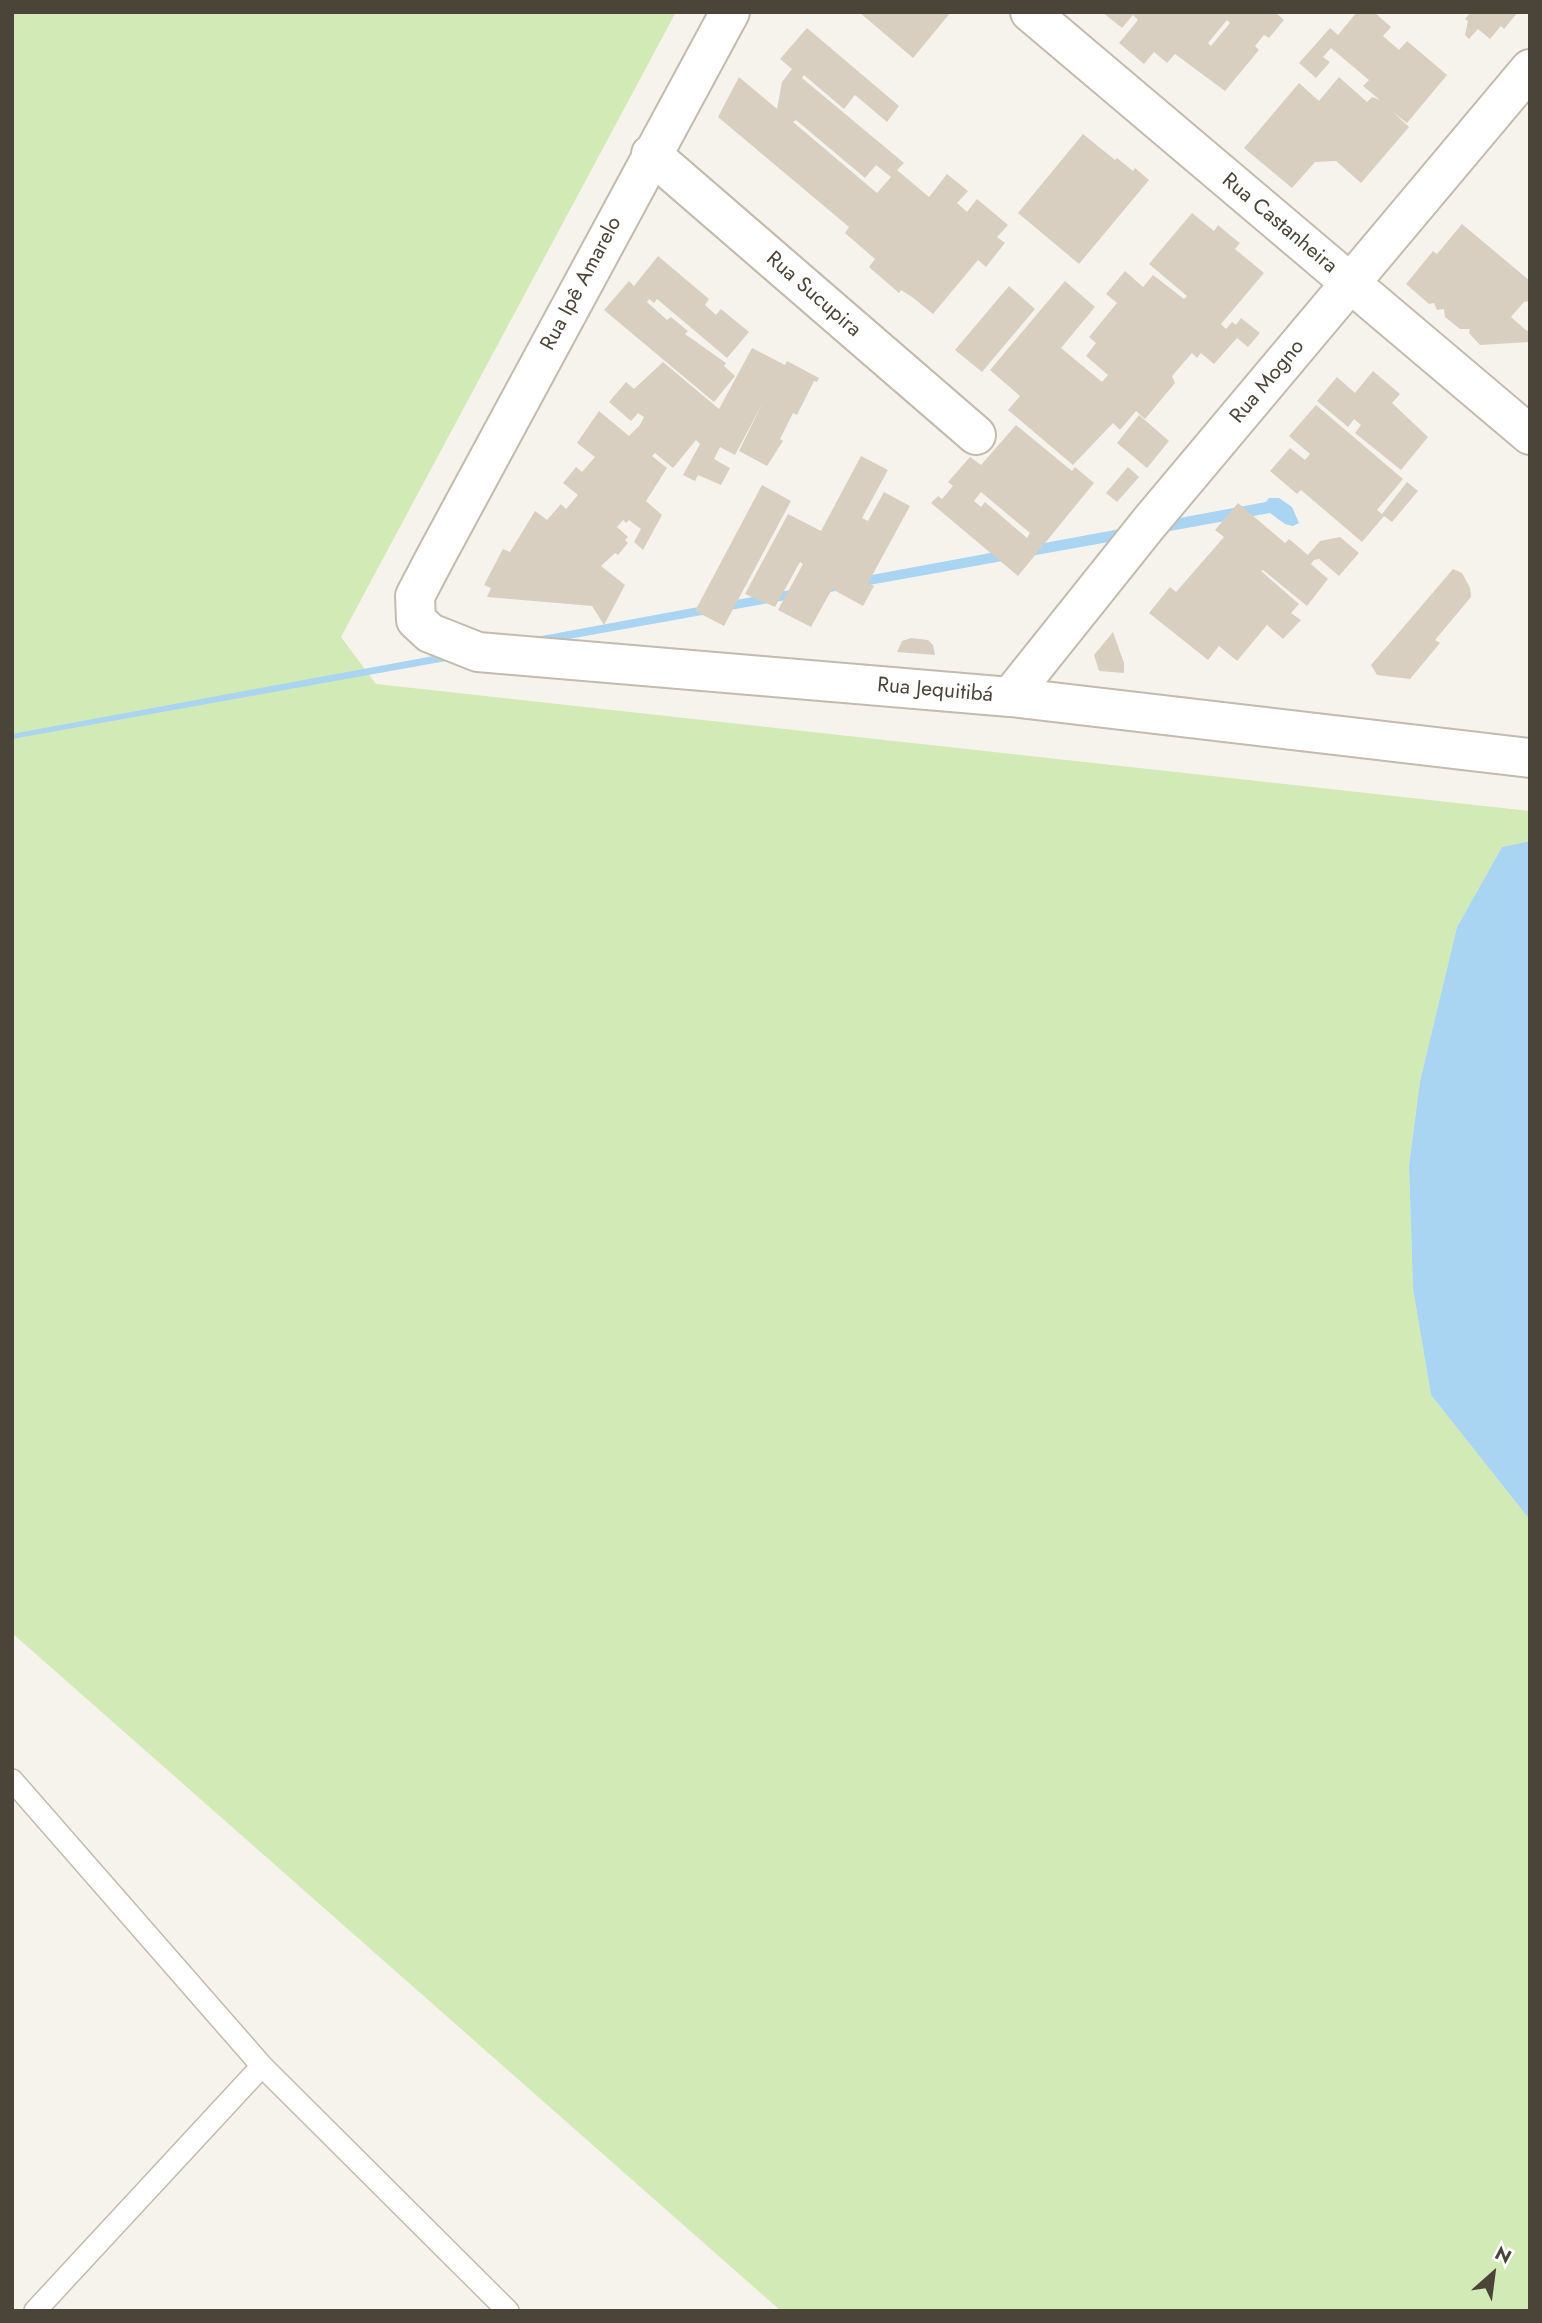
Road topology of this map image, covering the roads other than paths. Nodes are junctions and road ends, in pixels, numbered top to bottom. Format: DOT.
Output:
graph roads {
  1 [pos="730,12"];
  2 [pos="1030,12"];
  3 [pos="1530,69"];
  4 [pos="651,154"];
  5 [pos="1350,285"];
  6 [pos="975,435"];
  7 [pos="1530,435"];
  8 [pos="436,556"];
  9 [pos="1010,697"];
  10 [pos="1530,758"];
  11 [pos="12,1780"];
  12 [pos="262,2066"];
  13 [pos="35,2311"];
  14 [pos="508,2311"];
  1 -- 4 [label="street, Rua Ipê Amarelo"];
  2 -- 5 [label="street, Rua Castanheira"];
  3 -- 5 [label="street, Rua Mogno"];
  4 -- 6 [label="street, Rua Sucupira"];
  4 -- 8 [label="street, Rua Ipê Amarelo"];
  5 -- 7 [label="street, Rua Castanheira"];
  5 -- 9 [label="street, Rua Mogno"];
  8 -- 9 [label="street, Rua Jequitibá"];
  9 -- 10 [label="street, Rua Jequitibá"];
  11 -- 12 [label="lane"];
  12 -- 13 [label="lane"];
  12 -- 14 [label="lane"];
}
